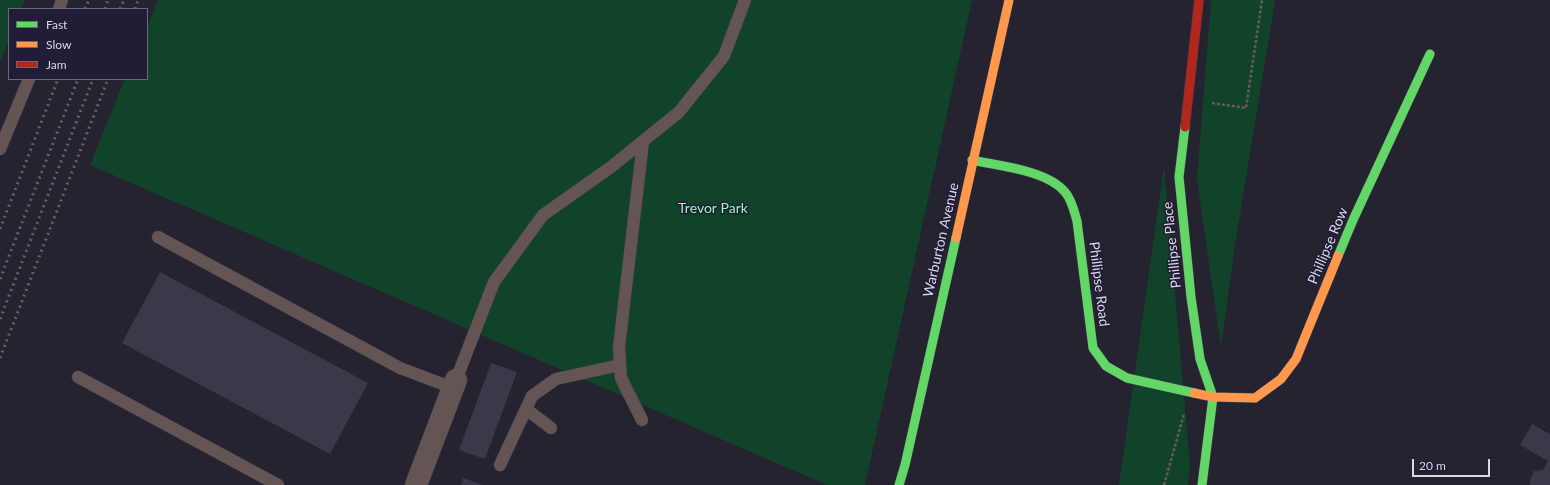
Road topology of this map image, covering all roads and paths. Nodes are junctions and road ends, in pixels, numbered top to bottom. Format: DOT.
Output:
graph roads {
  1 [pos="745,0"];
  2 [pos="1009,0"];
  3 [pos="1199,0"];
  4 [pos="1262,0"];
  5 [pos="1430,54"];
  6 [pos="29,80"];
  7 [pos="1188,100"];
  8 [pos="643,142"];
  9 [pos="0,149"];
  10 [pos="972,160"];
  11 [pos="158,237"];
  12 [pos="620,365"];
  13 [pos="78,377"];
  14 [pos="454,384"];
  15 [pos="1213,397"];
  16 [pos="526,409"];
  17 [pos="642,420"];
  18 [pos="551,428"];
  19 [pos="500,465"];
  20 [pos="278,485"];
  21 [pos="416,485"];
  22 [pos="899,485"];
  23 [pos="1164,485"];
  24 [pos="1202,485"];
  1 -- 8 [label="lane"];
  2 -- 10 [label="street, Warburton Avenue"];
  3 -- 7 [label="street, Phillipse Place"];
  4 -- 7 [label="path"];
  5 -- 15 [label="street, Phillipse Row"];
  6 -- 9 [label="lane"];
  7 -- 15 [label="street, Phillipse Place"];
  8 -- 12 [label="lane"];
  8 -- 14 [label="lane"];
  10 -- 15 [label="street, Phillipse Road"];
  10 -- 22 [label="street, Warburton Avenue"];
  11 -- 14 [label="lane"];
  12 -- 16 [label="lane"];
  12 -- 17 [label="lane"];
  13 -- 20 [label="lane"];
  14 -- 21 [label="street"];
  15 -- 23 [label="path"];
  15 -- 24 [label="street, Phillipse Place"];
  16 -- 18 [label="lane"];
  16 -- 19 [label="lane"];
}
